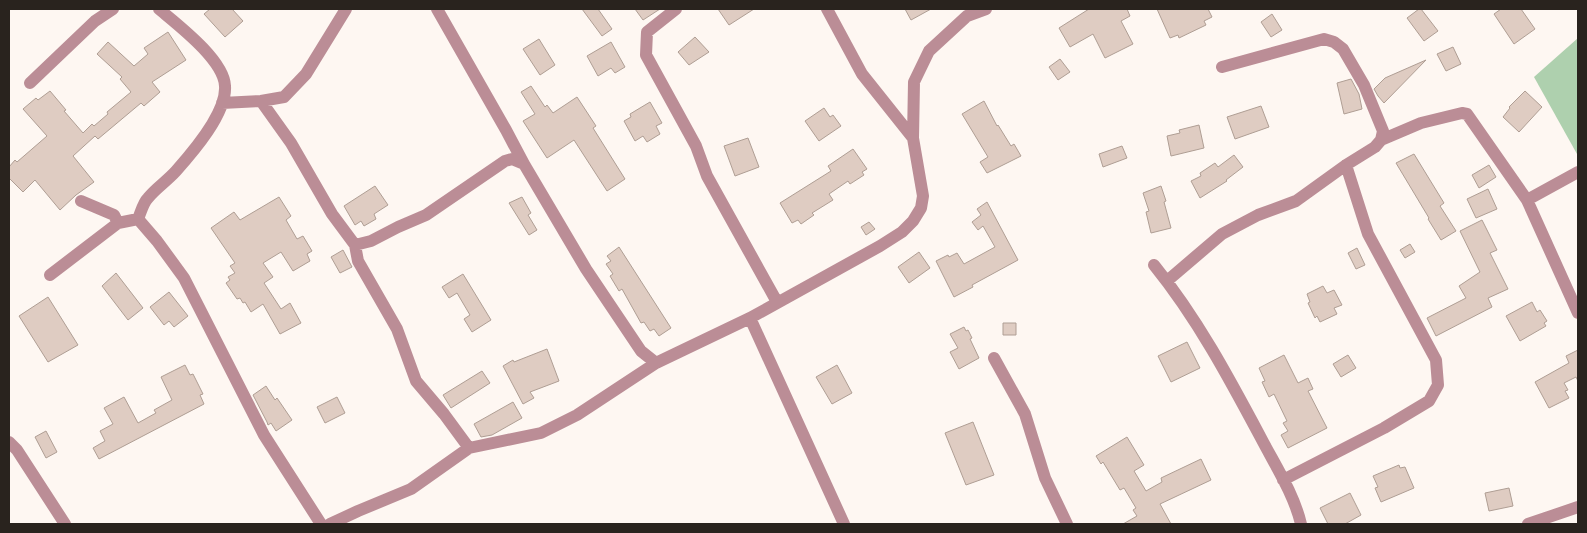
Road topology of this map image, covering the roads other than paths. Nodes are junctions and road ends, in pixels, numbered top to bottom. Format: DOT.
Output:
graph roads {
  1 [pos="113,9"];
  2 [pos="158,9"];
  3 [pos="346,9"];
  4 [pos="437,9"];
  5 [pos="676,9"];
  6 [pos="827,9"];
  7 [pos="986,9"];
  8 [pos="1222,68"];
  9 [pos="30,83"];
  10 [pos="261,101"];
  11 [pos="222,103"];
  12 [pos="913,138"];
  13 [pos="1381,140"];
  14 [pos="524,164"];
  15 [pos="1346,165"];
  16 [pos="1578,172"];
  17 [pos="1527,200"];
  18 [pos="81,201"];
  19 [pos="138,219"];
  20 [pos="118,223"];
  21 [pos="355,245"];
  22 [pos="1154,265"];
  23 [pos="50,275"];
  24 [pos="1167,281"];
  25 [pos="777,302"];
  26 [pos="1578,313"];
  27 [pos="750,318"];
  28 [pos="994,358"];
  29 [pos="656,363"];
  30 [pos="9,442"];
  31 [pos="469,448"];
  32 [pos="1283,480"];
  33 [pos="1578,507"];
  34 [pos="65,524"];
  35 [pos="321,524"];
  36 [pos="330,524"];
  37 [pos="844,524"];
  38 [pos="1067,524"];
  39 [pos="1301,524"];
  40 [pos="1528,524"];
  1 -- 9 [label="street"];
  2 -- 11 [label="street"];
  3 -- 10 [label="street"];
  4 -- 14 [label="street"];
  5 -- 25 [label="street"];
  6 -- 12 [label="street"];
  7 -- 12 [label="street"];
  8 -- 13 [label="street"];
  10 -- 11 [label="street"];
  10 -- 21 [label="street"];
  11 -- 19 [label="street"];
  12 -- 25 [label="street"];
  13 -- 15 [label="street"];
  13 -- 17 [label="street"];
  14 -- 21 [label="street"];
  14 -- 29 [label="street"];
  15 -- 24 [label="street"];
  15 -- 32 [label="street"];
  16 -- 17 [label="street"];
  17 -- 26 [label="street"];
  18 -- 20 [label="street"];
  19 -- 20 [label="street"];
  19 -- 35 [label="street"];
  20 -- 23 [label="street"];
  21 -- 31 [label="street"];
  22 -- 24 [label="street"];
  24 -- 32 [label="street"];
  25 -- 27 [label="street"];
  27 -- 29 [label="street"];
  27 -- 37 [label="street"];
  28 -- 38 [label="street"];
  29 -- 31 [label="street"];
  30 -- 34 [label="street"];
  31 -- 36 [label="street"];
  32 -- 39 [label="street"];
  33 -- 40 [label="street"];
}
